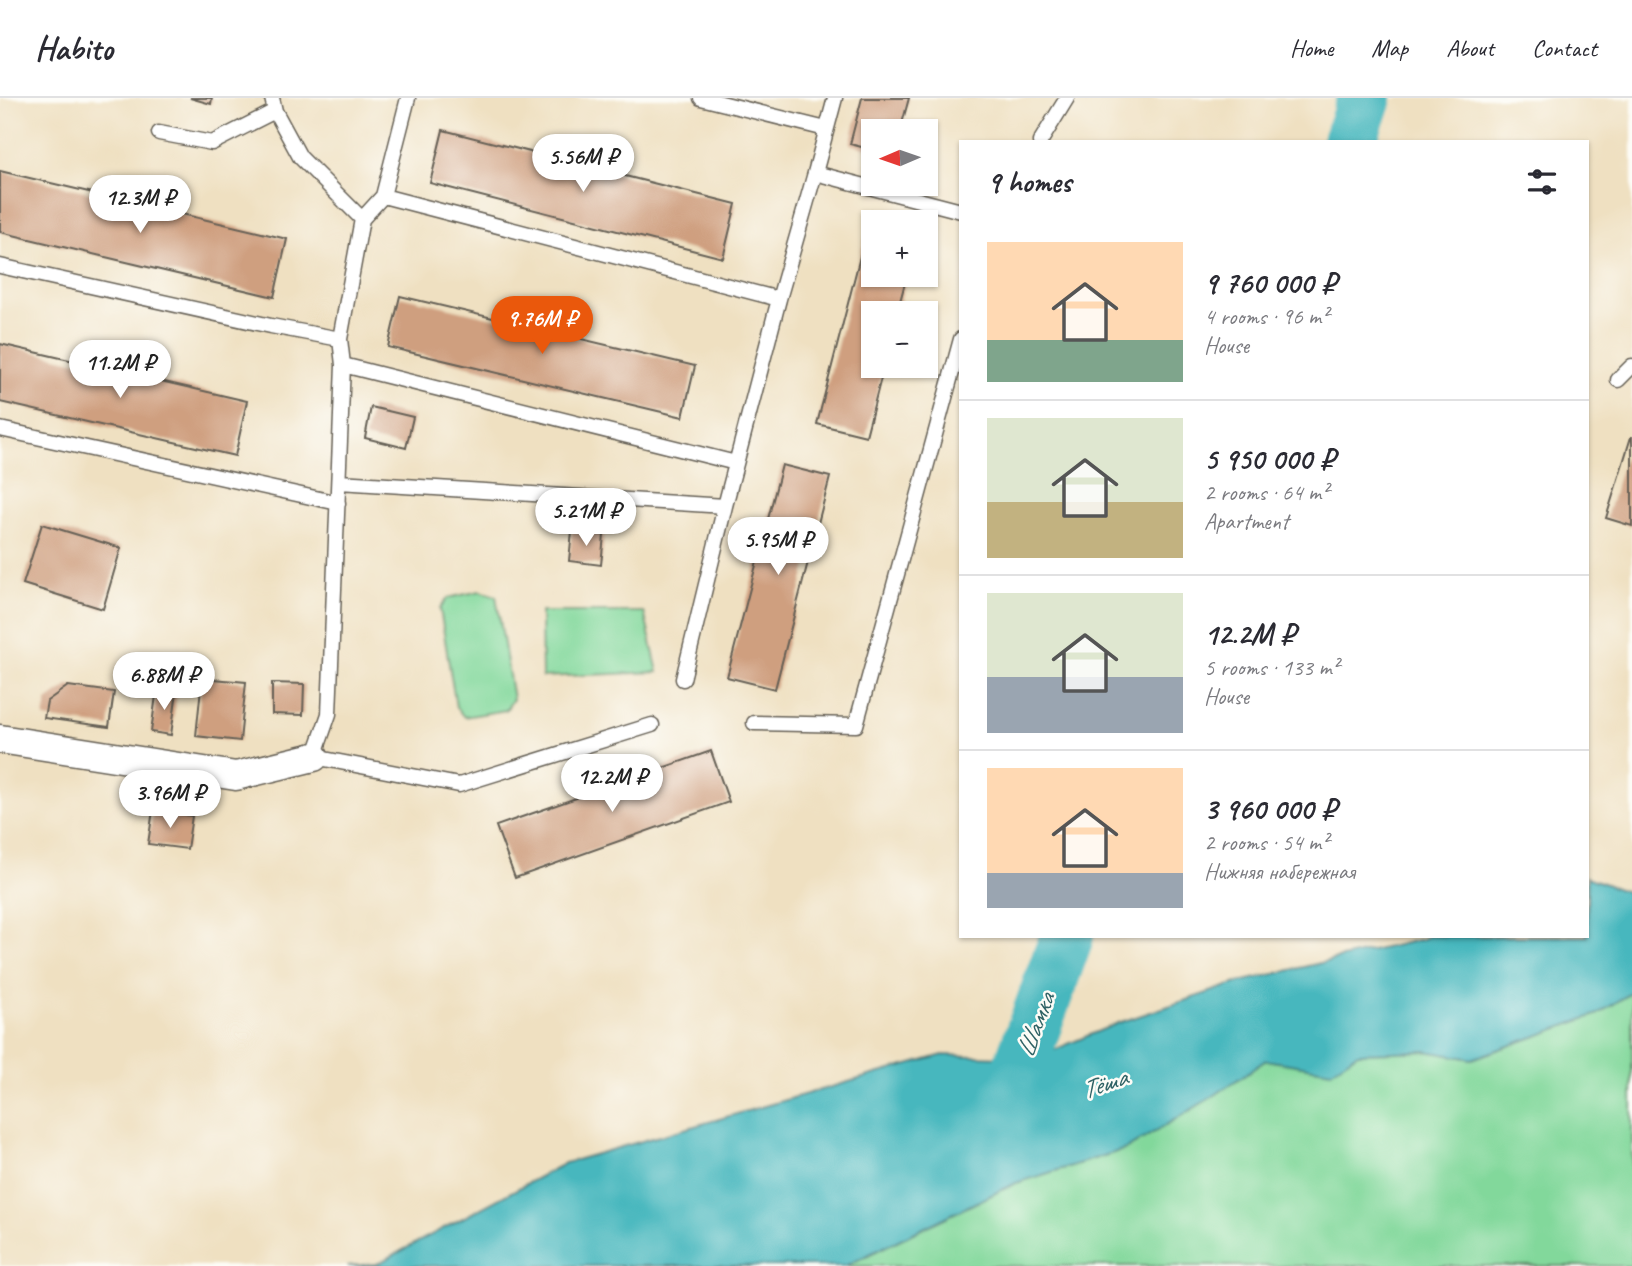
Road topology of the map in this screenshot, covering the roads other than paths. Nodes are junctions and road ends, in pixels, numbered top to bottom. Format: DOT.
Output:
graph roads {
  1 [pos="408,98"];
  2 [pos="701,98"];
  3 [pos="835,98"];
  4 [pos="1067,98"];
  5 [pos="274,104"];
  6 [pos="826,129"];
  7 [pos="159,133"];
  8 [pos="1041,140"];
  9 [pos="815,173"];
  10 [pos="383,196"];
  11 [pos="959,210"];
  12 [pos="362,219"];
  13 [pos="0,266"];
  14 [pos="779,299"];
  15 [pos="340,339"];
  16 [pos="959,346"];
  17 [pos="344,365"];
  18 [pos="1632,366"];
  19 [pos="1618,380"];
  20 [pos="0,429"];
  21 [pos="736,463"];
  22 [pos="339,482"];
  23 [pos="338,503"];
  24 [pos="725,506"];
  25 [pos="683,679"];
  26 [pos="754,723"];
  27 [pos="652,724"];
  28 [pos="0,739"];
  29 [pos="314,757"];
  1 -- 10 [label="lane"];
  2 -- 6 [label="lane"];
  3 -- 6 [label="lane"];
  4 -- 8 [label="lane"];
  5 -- 7 [label="lane"];
  5 -- 12 [label="lane"];
  6 -- 9 [label="lane"];
  9 -- 11 [label="lane"];
  9 -- 14 [label="lane"];
  10 -- 12 [label="lane"];
  10 -- 14 [label="lane"];
  12 -- 15 [label="lane"];
  13 -- 15 [label="lane"];
  14 -- 21 [label="lane"];
  15 -- 17 [label="lane"];
  16 -- 26 [label="lane"];
  17 -- 21 [label="lane"];
  17 -- 22 [label="lane"];
  18 -- 19 [label="lane"];
  20 -- 23 [label="lane"];
  21 -- 24 [label="lane"];
  22 -- 23 [label="lane"];
  22 -- 24 [label="lane"];
  23 -- 29 [label="lane"];
  24 -- 25 [label="lane"];
  27 -- 29 [label="lane"];
  28 -- 29 [label="street"];
}
